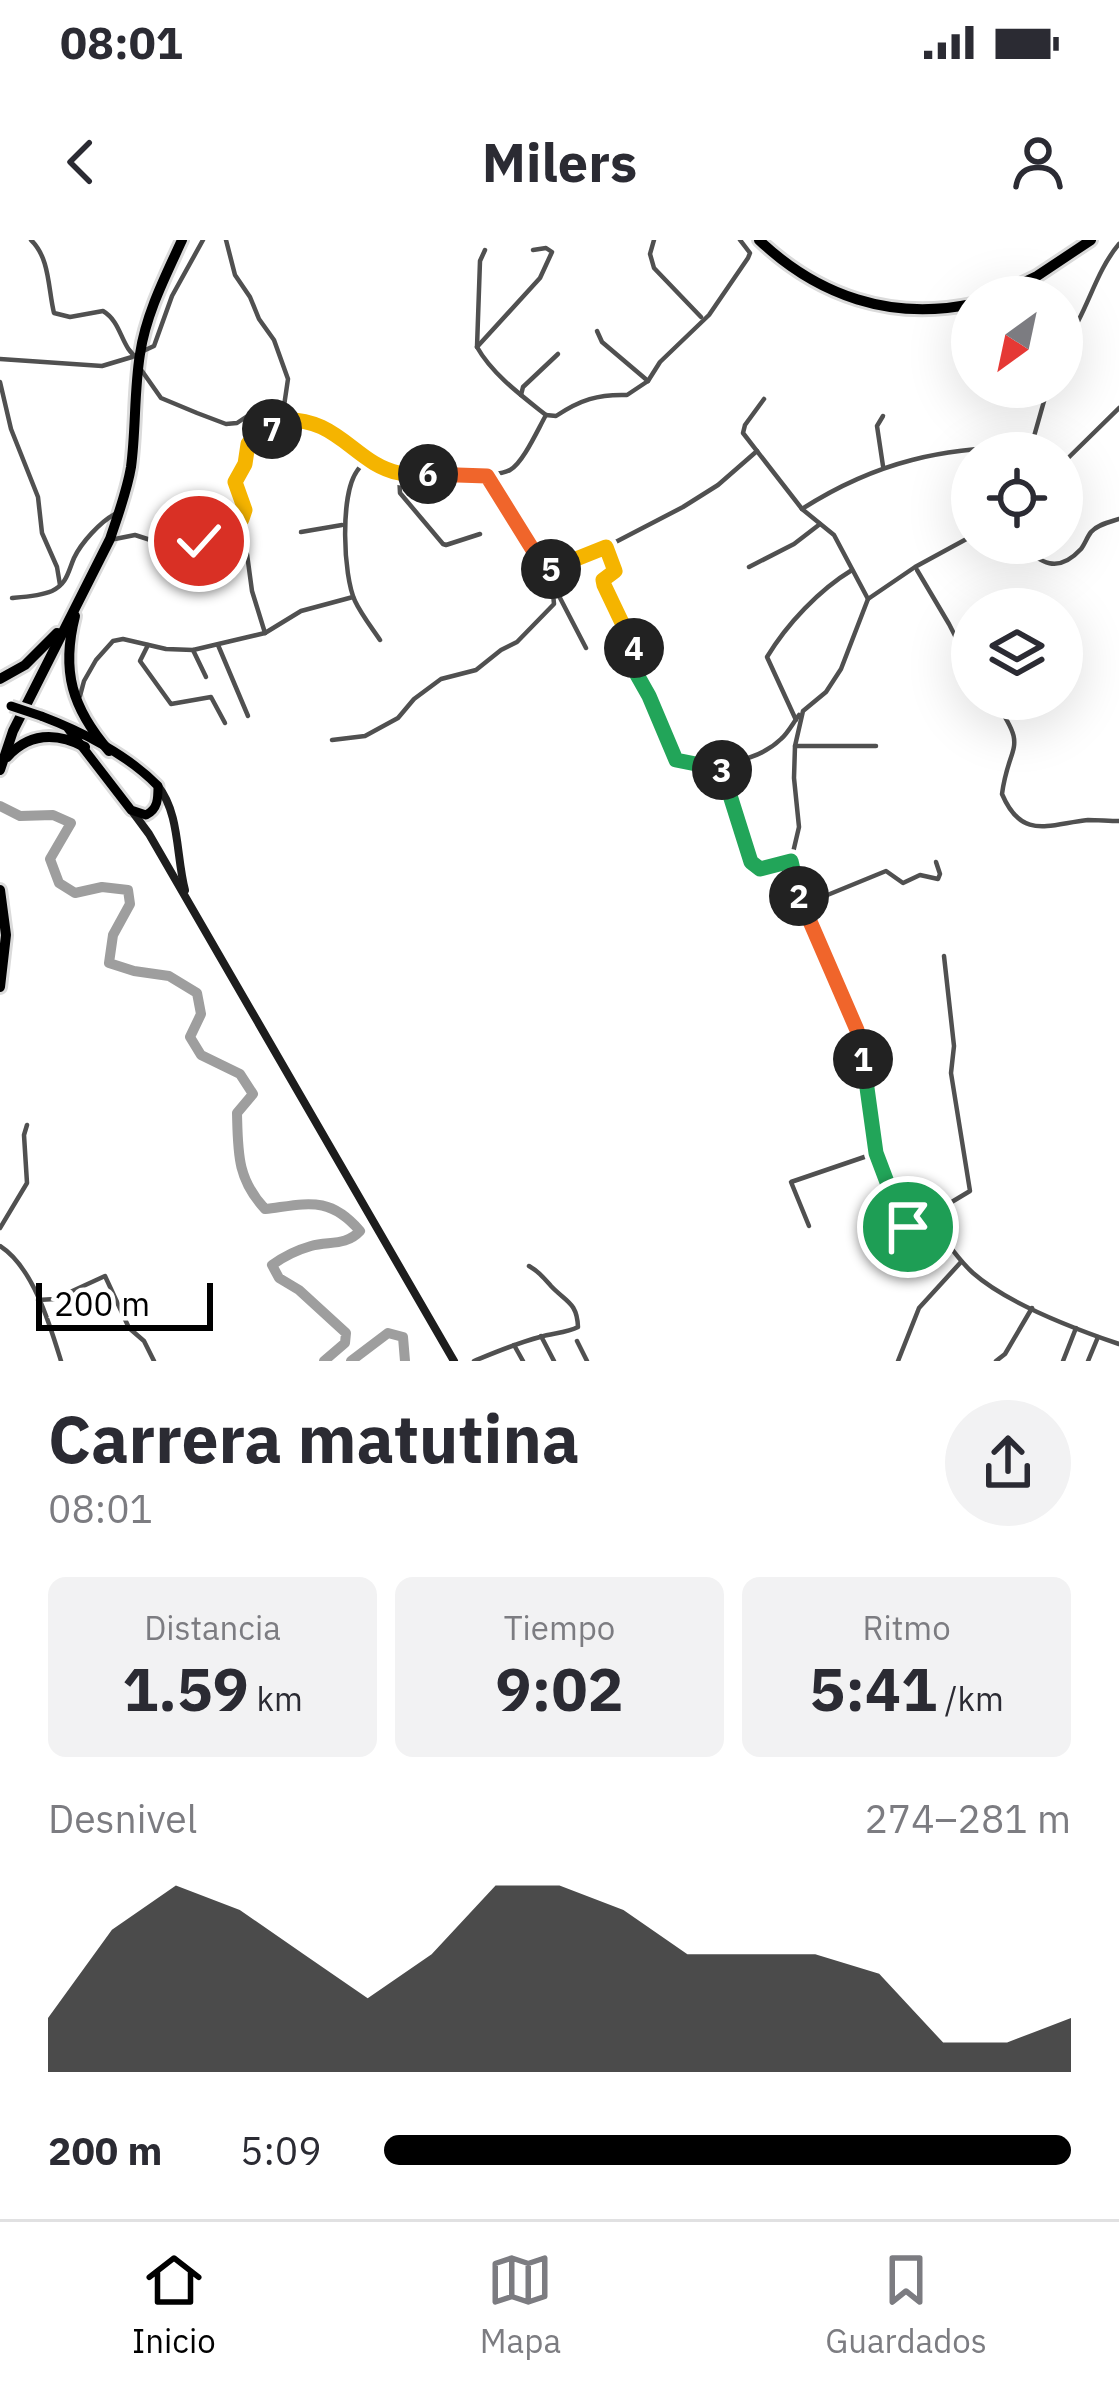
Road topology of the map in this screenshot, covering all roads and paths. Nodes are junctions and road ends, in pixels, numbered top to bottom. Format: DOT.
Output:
graph roads {
  1 [pos="32,240"];
  2 [pos="182,240"];
  3 [pos="203,240"];
  4 [pos="226,240"];
  5 [pos="654,240"];
  6 [pos="740,240"];
  7 [pos="759,240"];
  8 [pos="1090,240"];
  9 [pos="1107,240"];
  10 [pos="1117,245"];
  11 [pos="485,250"];
  12 [pos="533,250"];
  13 [pos="1037,276"];
  14 [pos="951,307"];
  15 [pos="1083,314"];
  16 [pos="702,318"];
  17 [pos="598,332"];
  18 [pos="477,347"];
  19 [pos="558,355"];
  20 [pos="138,358"];
  21 [pos="0,359"];
  22 [pos="648,381"];
  23 [pos="0,382"];
  24 [pos="521,395"];
  25 [pos="764,399"];
  26 [pos="1119,408"];
  27 [pos="546,415"];
  28 [pos="883,416"];
  29 [pos="283,419"];
  30 [pos="1083,443"];
  31 [pos="757,451"];
  32 [pos="951,452"];
  33 [pos="374,463"];
  34 [pos="883,466"];
  35 [pos="399,473"];
  36 [pos="487,476"];
  37 [pos="802,509"];
  38 [pos="120,512"];
  39 [pos="1119,519"];
  40 [pos="820,524"];
  41 [pos="344,525"];
  42 [pos="301,532"];
  43 [pos="480,534"];
  44 [pos="110,539"];
  45 [pos="1083,546"];
  46 [pos="606,547"];
  47 [pos="951,547"];
  48 [pos="247,554"];
  49 [pos="749,567"];
  50 [pos="915,567"];
  51 [pos="853,570"];
  52 [pos="546,571"];
  53 [pos="552,584"];
  54 [pos="61,585"];
  55 [pos="353,597"];
  56 [pos="12,598"];
  57 [pos="868,598"];
  58 [pos="79,600"];
  59 [pos="67,622"];
  60 [pos="951,626"];
  61 [pos="265,633"];
  62 [pos="380,640"];
  63 [pos="148,645"];
  64 [pos="218,645"];
  65 [pos="586,648"];
  66 [pos="193,650"];
  67 [pos="206,677"];
  68 [pos="0,679"];
  69 [pos="77,681"];
  70 [pos="6,705"];
  71 [pos="803,711"];
  72 [pos="248,716"];
  73 [pos="796,720"];
  74 [pos="1008,720"];
  75 [pos="225,723"];
  76 [pos="67,727"];
  77 [pos="332,740"];
  78 [pos="796,746"];
  79 [pos="876,746"];
  80 [pos="85,747"];
  81 [pos="109,751"];
  82 [pos="720,762"];
  83 [pos="1,768"];
  84 [pos="158,786"];
  85 [pos="131,810"];
  86 [pos="1119,821"];
  87 [pos="791,861"];
  88 [pos="936,862"];
  89 [pos="0,890"];
  90 [pos="188,903"];
  91 [pos="803,905"];
  92 [pos="944,956"];
  93 [pos="0,988"];
  94 [pos="27,1125"];
  95 [pos="876,1153"];
  96 [pos="809,1226"];
  97 [pos="0,1228"];
  98 [pos="935,1230"];
  99 [pos="0,1246"];
  100 [pos="961,1262"];
  101 [pos="529,1266"];
  102 [pos="38,1300"];
  103 [pos="1032,1307"];
  104 [pos="1076,1328"];
  105 [pos="541,1336"];
  106 [pos="1098,1337"];
  107 [pos="577,1341"];
  108 [pos="1119,1344"];
  109 [pos="514,1345"];
  110 [pos="488,1359"];
  111 [pos="61,1361"];
  112 [pos="154,1361"];
  113 [pos="454,1361"];
  114 [pos="474,1361"];
  115 [pos="523,1361"];
  116 [pos="554,1361"];
  117 [pos="587,1361"];
  118 [pos="898,1361"];
  119 [pos="996,1361"];
  120 [pos="1063,1361"];
  121 [pos="1088,1361"];
  1 -- 20 [label="street"];
  2 -- 20 [label="highway"];
  3 -- 20 [label="street"];
  4 -- 29 [label="street"];
  5 -- 16 [label="street"];
  6 -- 16 [label="street"];
  7 -- 14 [label="highway"];
  8 -- 13 [label="highway"];
  9 -- 10 [label="street"];
  10 -- 15 [label="street"];
  11 -- 18 [label="street"];
  12 -- 18 [label="street"];
  16 -- 22 [label="street"];
  17 -- 22 [label="street"];
  18 -- 24 [label="street"];
  19 -- 24 [label="street"];
  20 -- 21 [label="street"];
  20 -- 29 [label="street"];
  20 -- 38 [label="highway"];
  22 -- 27 [label="street"];
  23 -- 54 [label="street"];
  24 -- 27 [label="street"];
  25 -- 31 [label="street"];
  26 -- 30 [label="street"];
  27 -- 36 [label="street"];
  28 -- 34 [label="street"];
  29 -- 33 [label="street"];
  29 -- 44 [label="street"];
  31 -- 37 [label="street"];
  31 -- 46 [label="street"];
  32 -- 34 [label="street"];
  33 -- 35 [label="street"];
  33 -- 41 [label="street"];
  34 -- 37 [label="street"];
  35 -- 36 [label="street"];
  35 -- 43 [label="street"];
  36 -- 52 [label="street"];
  37 -- 40 [label="street"];
  38 -- 44 [label="highway"];
  38 -- 54 [label="street"];
  39 -- 45 [label="street"];
  40 -- 49 [label="street"];
  40 -- 51 [label="street"];
  41 -- 42 [label="street"];
  41 -- 55 [label="street"];
  44 -- 58 [label="highway"];
  46 -- 52 [label="street"];
  46 -- 82 [label="street"];
  47 -- 50 [label="street"];
  48 -- 61 [label="street"];
  50 -- 57 [label="street"];
  50 -- 60 [label="street"];
  51 -- 57 [label="street"];
  51 -- 73 [label="street"];
  52 -- 53 [label="street"];
  53 -- 65 [label="street"];
  53 -- 77 [label="street"];
  54 -- 56 [label="street"];
  55 -- 61 [label="street"];
  55 -- 62 [label="street"];
  57 -- 71 [label="street"];
  58 -- 59 [label="highway"];
  58 -- 69 [label="highway"];
  59 -- 68 [label="highway"];
  59 -- 83 [label="highway"];
  61 -- 64 [label="street"];
  63 -- 66 [label="street"];
  63 -- 69 [label="street"];
  63 -- 75 [label="street"];
  64 -- 66 [label="street"];
  64 -- 72 [label="street"];
  66 -- 67 [label="street"];
  69 -- 81 [label="highway"];
  70 -- 76 [label="main road, bridge"];
  71 -- 73 [label="street"];
  71 -- 78 [label="street"];
  73 -- 82 [label="street"];
  74 -- 86 [label="street"];
  76 -- 80 [label="main road"];
  76 -- 81 [label="main road"];
  78 -- 79 [label="street"];
  78 -- 87 [label="street"];
  80 -- 83 [label="highway"];
  80 -- 85 [label="main road"];
  81 -- 84 [label="main road"];
  82 -- 87 [label="street"];
  84 -- 85 [label="main road"];
  84 -- 90 [label="main road"];
  85 -- 90 [label="main road"];
  87 -- 91 [label="street"];
  88 -- 91 [label="street"];
  89 -- 93 [label="highway"];
  90 -- 113 [label="main road"];
  91 -- 95 [label="street"];
  92 -- 98 [label="street"];
  94 -- 97 [label="street"];
  95 -- 96 [label="street"];
  95 -- 98 [label="street"];
  98 -- 100 [label="street"];
  99 -- 102 [label="street"];
  100 -- 103 [label="street"];
  100 -- 118 [label="street"];
  101 -- 105 [label="street"];
  102 -- 111 [label="street"];
  102 -- 112 [label="street"];
  103 -- 104 [label="street"];
  103 -- 119 [label="street"];
  104 -- 106 [label="street"];
  104 -- 120 [label="street"];
  105 -- 109 [label="street"];
  105 -- 116 [label="street"];
  106 -- 108 [label="street"];
  106 -- 121 [label="street"];
  107 -- 117 [label="street"];
  109 -- 110 [label="street"];
  109 -- 115 [label="street"];
  110 -- 114 [label="street"];
}
